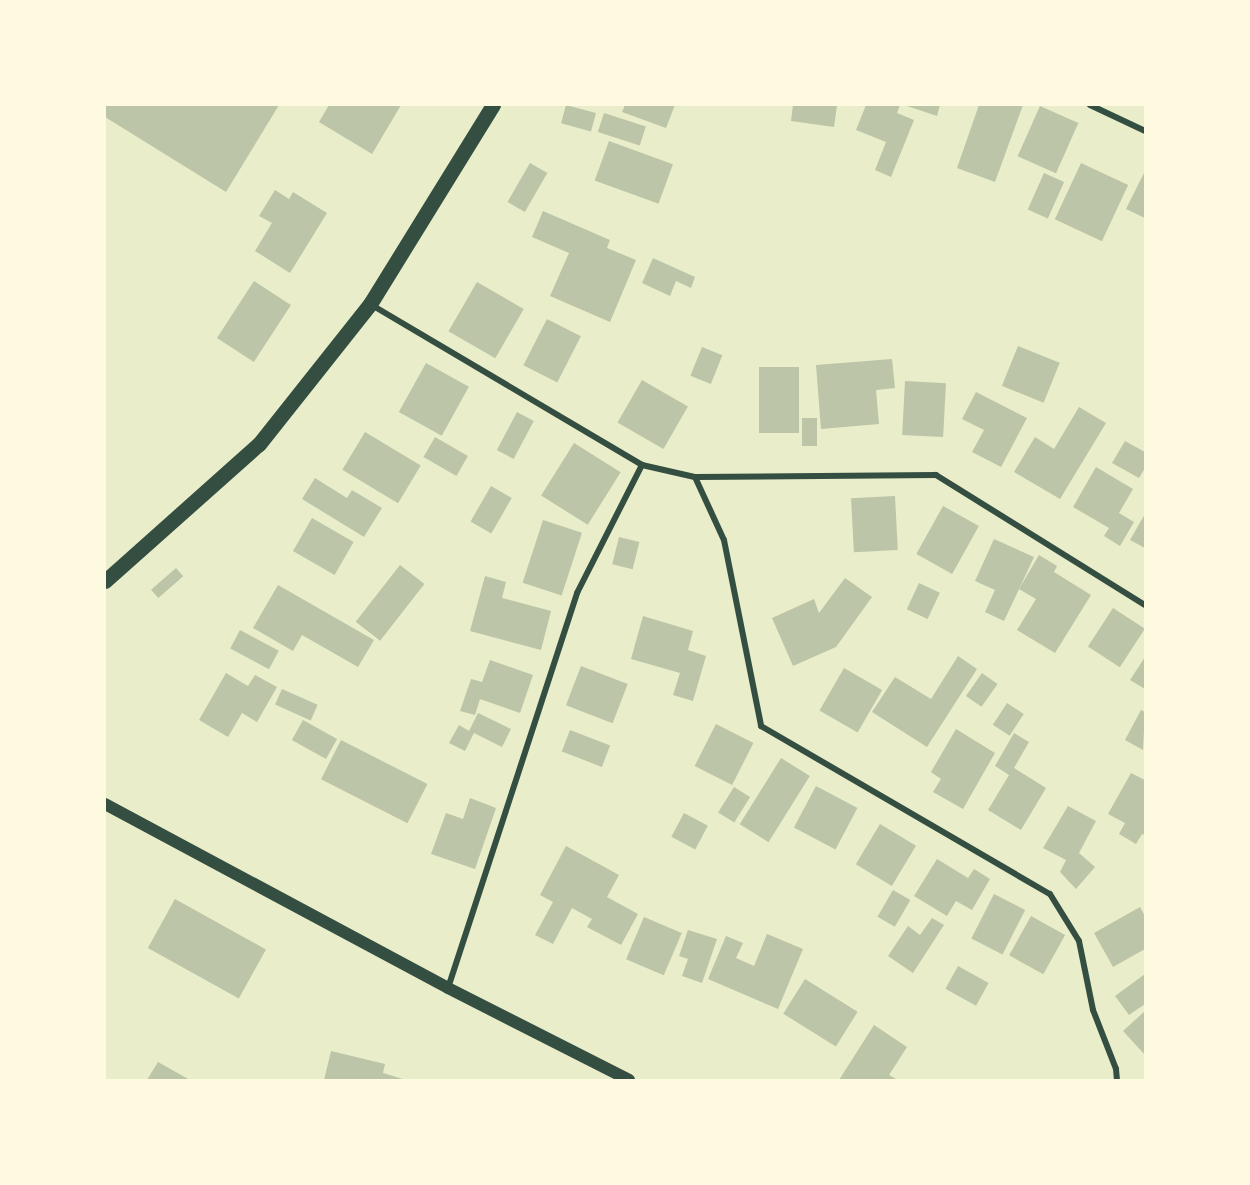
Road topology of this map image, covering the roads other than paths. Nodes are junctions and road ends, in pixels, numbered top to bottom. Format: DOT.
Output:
graph roads {
  1 [pos="493,105"];
  2 [pos="1090,105"];
  3 [pos="1145,131"];
  4 [pos="370,304"];
  5 [pos="642,465"];
  6 [pos="695,477"];
  7 [pos="105,581"];
  8 [pos="1145,605"];
  9 [pos="105,804"];
  10 [pos="448,988"];
  11 [pos="629,1080"];
  12 [pos="1117,1080"];
  1 -- 4 [label="main road"];
  2 -- 3 [label="street"];
  4 -- 5 [label="street"];
  4 -- 7 [label="main road"];
  5 -- 6 [label="street"];
  5 -- 10 [label="street"];
  6 -- 8 [label="street"];
  6 -- 12 [label="street"];
  9 -- 10 [label="main road"];
  10 -- 11 [label="main road"];
}
